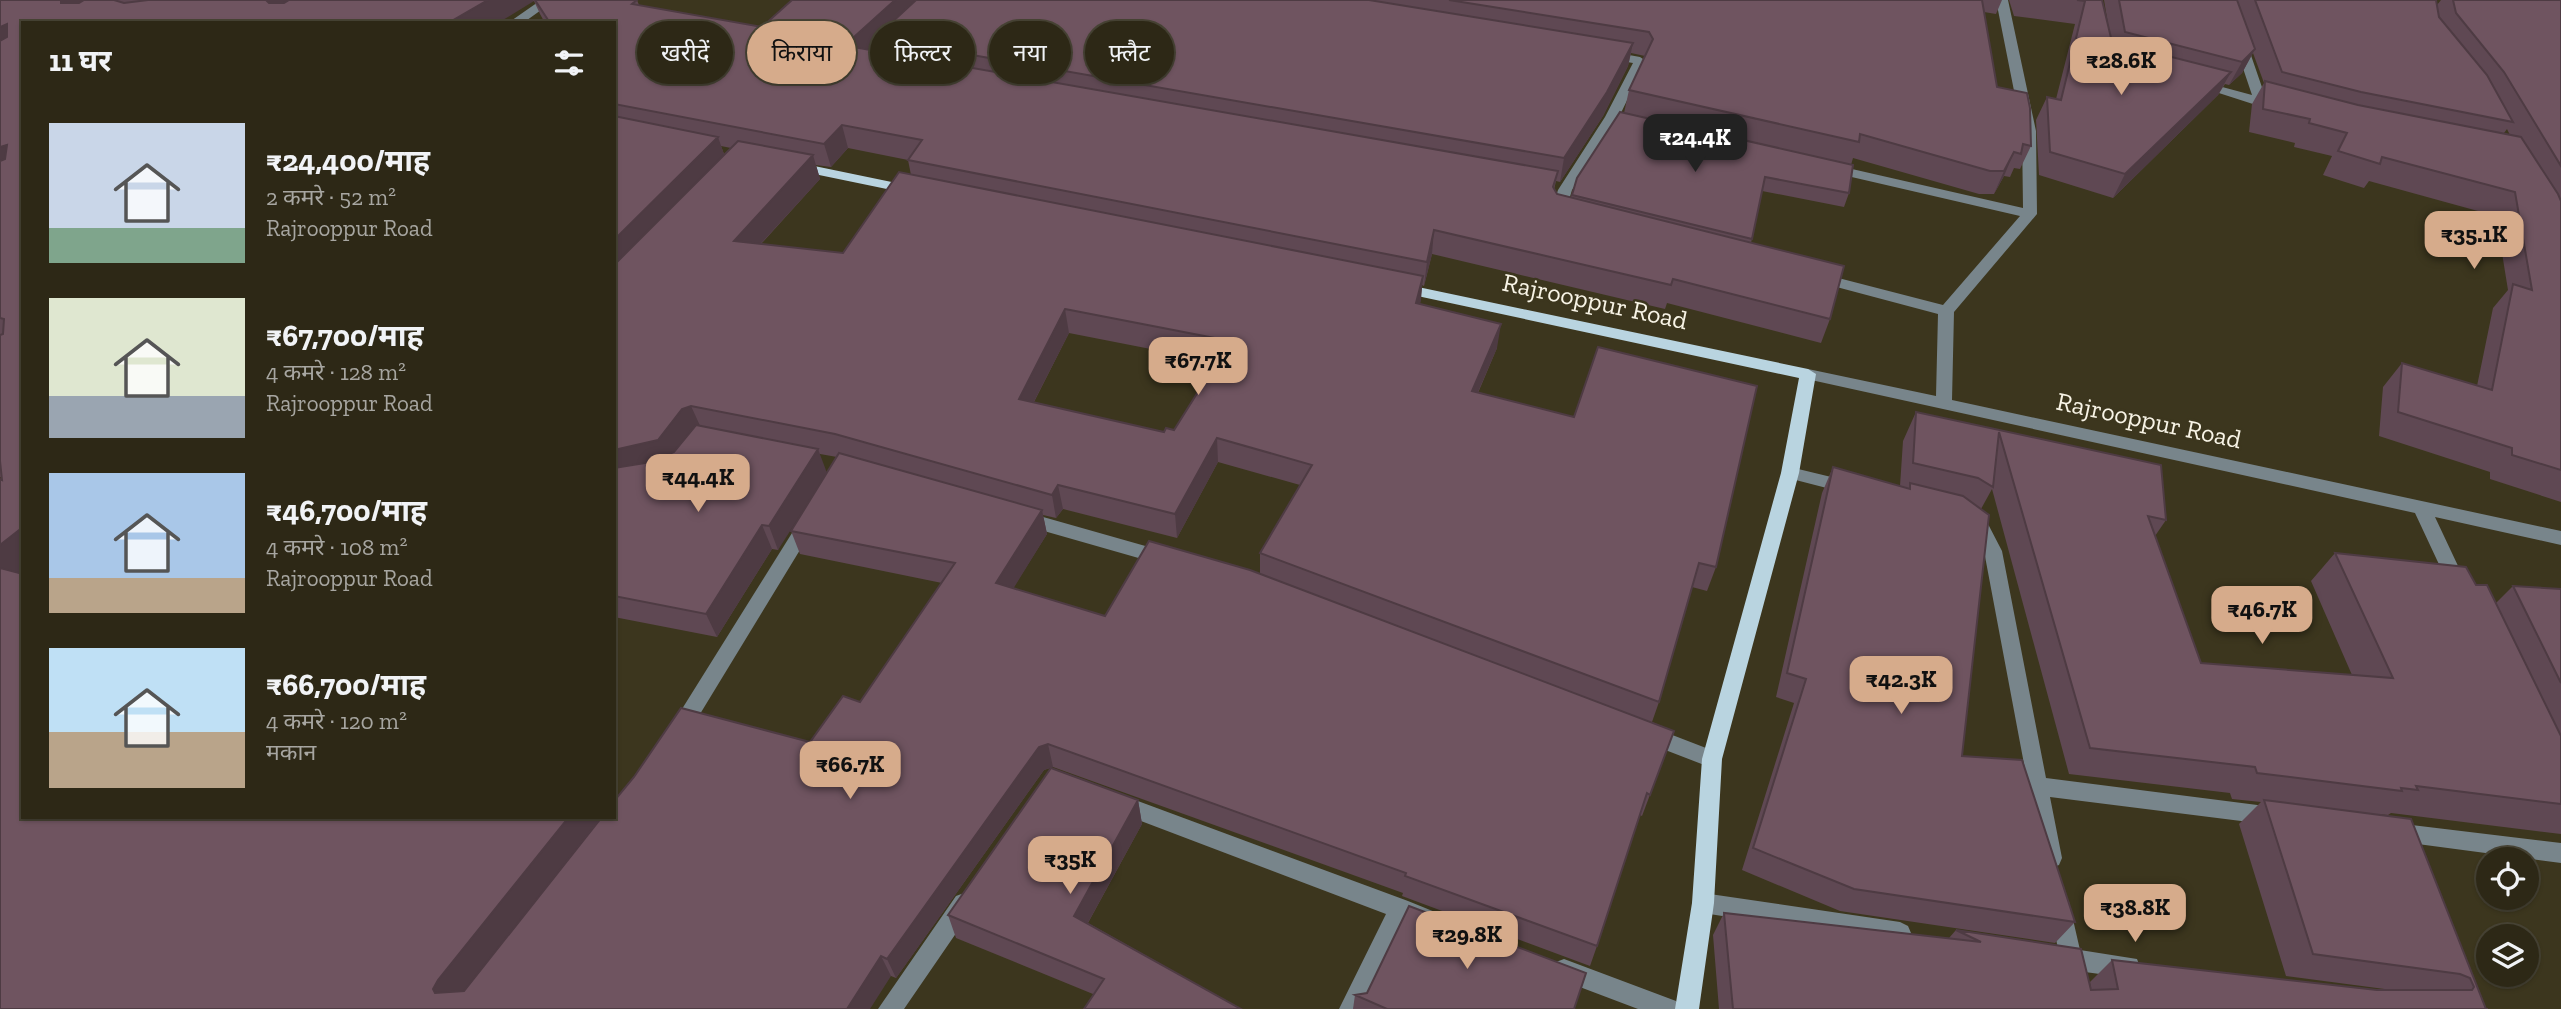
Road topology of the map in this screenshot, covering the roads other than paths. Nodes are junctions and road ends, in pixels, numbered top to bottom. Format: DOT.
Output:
graph roads {
  1 [pos="549,0"];
  2 [pos="2002,0"];
  3 [pos="2226,0"];
  4 [pos="517,21"];
  5 [pos="1599,54"];
  6 [pos="2184,80"];
  7 [pos="2261,102"];
  8 [pos="2297,110"];
  9 [pos="783,164"];
  10 [pos="1814,164"];
  11 [pos="932,194"];
  12 [pos="2030,214"];
  13 [pos="1571,215"];
  14 [pos="1799,273"];
  15 [pos="1381,284"];
  16 [pos="1947,311"];
  17 [pos="1808,374"];
  18 [pos="1944,403"];
  19 [pos="1790,473"];
  20 [pos="1866,492"];
  21 [pos="820,502"];
  22 [pos="2421,506"];
  23 [pos="999,511"];
  24 [pos="1955,514"];
  25 [pos="2561,538"];
  26 [pos="1183,563"];
  27 [pos="2467,603"];
  28 [pos="1634,729"];
  29 [pos="670,746"];
  30 [pos="1712,759"];
  31 [pos="2037,786"];
  32 [pos="1103,797"];
  33 [pos="2299,820"];
  34 [pos="2368,828"];
  35 [pos="2561,853"];
  36 [pos="975,888"];
  37 [pos="1703,904"];
  38 [pos="1399,908"];
  39 [pos="1451,928"];
  40 [pos="1920,936"];
  41 [pos="2043,955"];
  42 [pos="2070,959"];
  43 [pos="1540,961"];
  44 [pos="2153,971"];
  45 [pos="890,1009"];
  46 [pos="1351,1009"];
  47 [pos="1668,1009"];
  48 [pos="1687,1009"];
  49 [pos="2081,1009"];
  1 -- 4 [label="street"];
  2 -- 12 [label="street"];
  3 -- 7 [label="street"];
  5 -- 13 [label="street"];
  6 -- 7 [label="street"];
  7 -- 8 [label="street"];
  9 -- 11 [label="main road"];
  10 -- 12 [label="street"];
  12 -- 16 [label="street"];
  14 -- 16 [label="street"];
  15 -- 17 [label="main road, Rajrooppur Road"];
  16 -- 18 [label="street"];
  17 -- 18 [label="street, Rajrooppur Road"];
  17 -- 19 [label="main road"];
  18 -- 22 [label="street, Rajrooppur Road"];
  19 -- 20 [label="street"];
  19 -- 30 [label="main road"];
  21 -- 29 [label="street"];
  22 -- 25 [label="street, Rajrooppur Road"];
  22 -- 27 [label="street"];
  23 -- 26 [label="street"];
  24 -- 31 [label="street"];
  28 -- 30 [label="street"];
  30 -- 37 [label="main road"];
  31 -- 33 [label="street"];
  31 -- 42 [label="street"];
  32 -- 38 [label="street"];
  34 -- 35 [label="street"];
  36 -- 45 [label="street"];
  37 -- 40 [label="street"];
  37 -- 48 [label="main road"];
  38 -- 39 [label="street"];
  38 -- 46 [label="street"];
  41 -- 42 [label="street"];
  42 -- 44 [label="street"];
  42 -- 49 [label="street"];
  43 -- 47 [label="street"];
}
